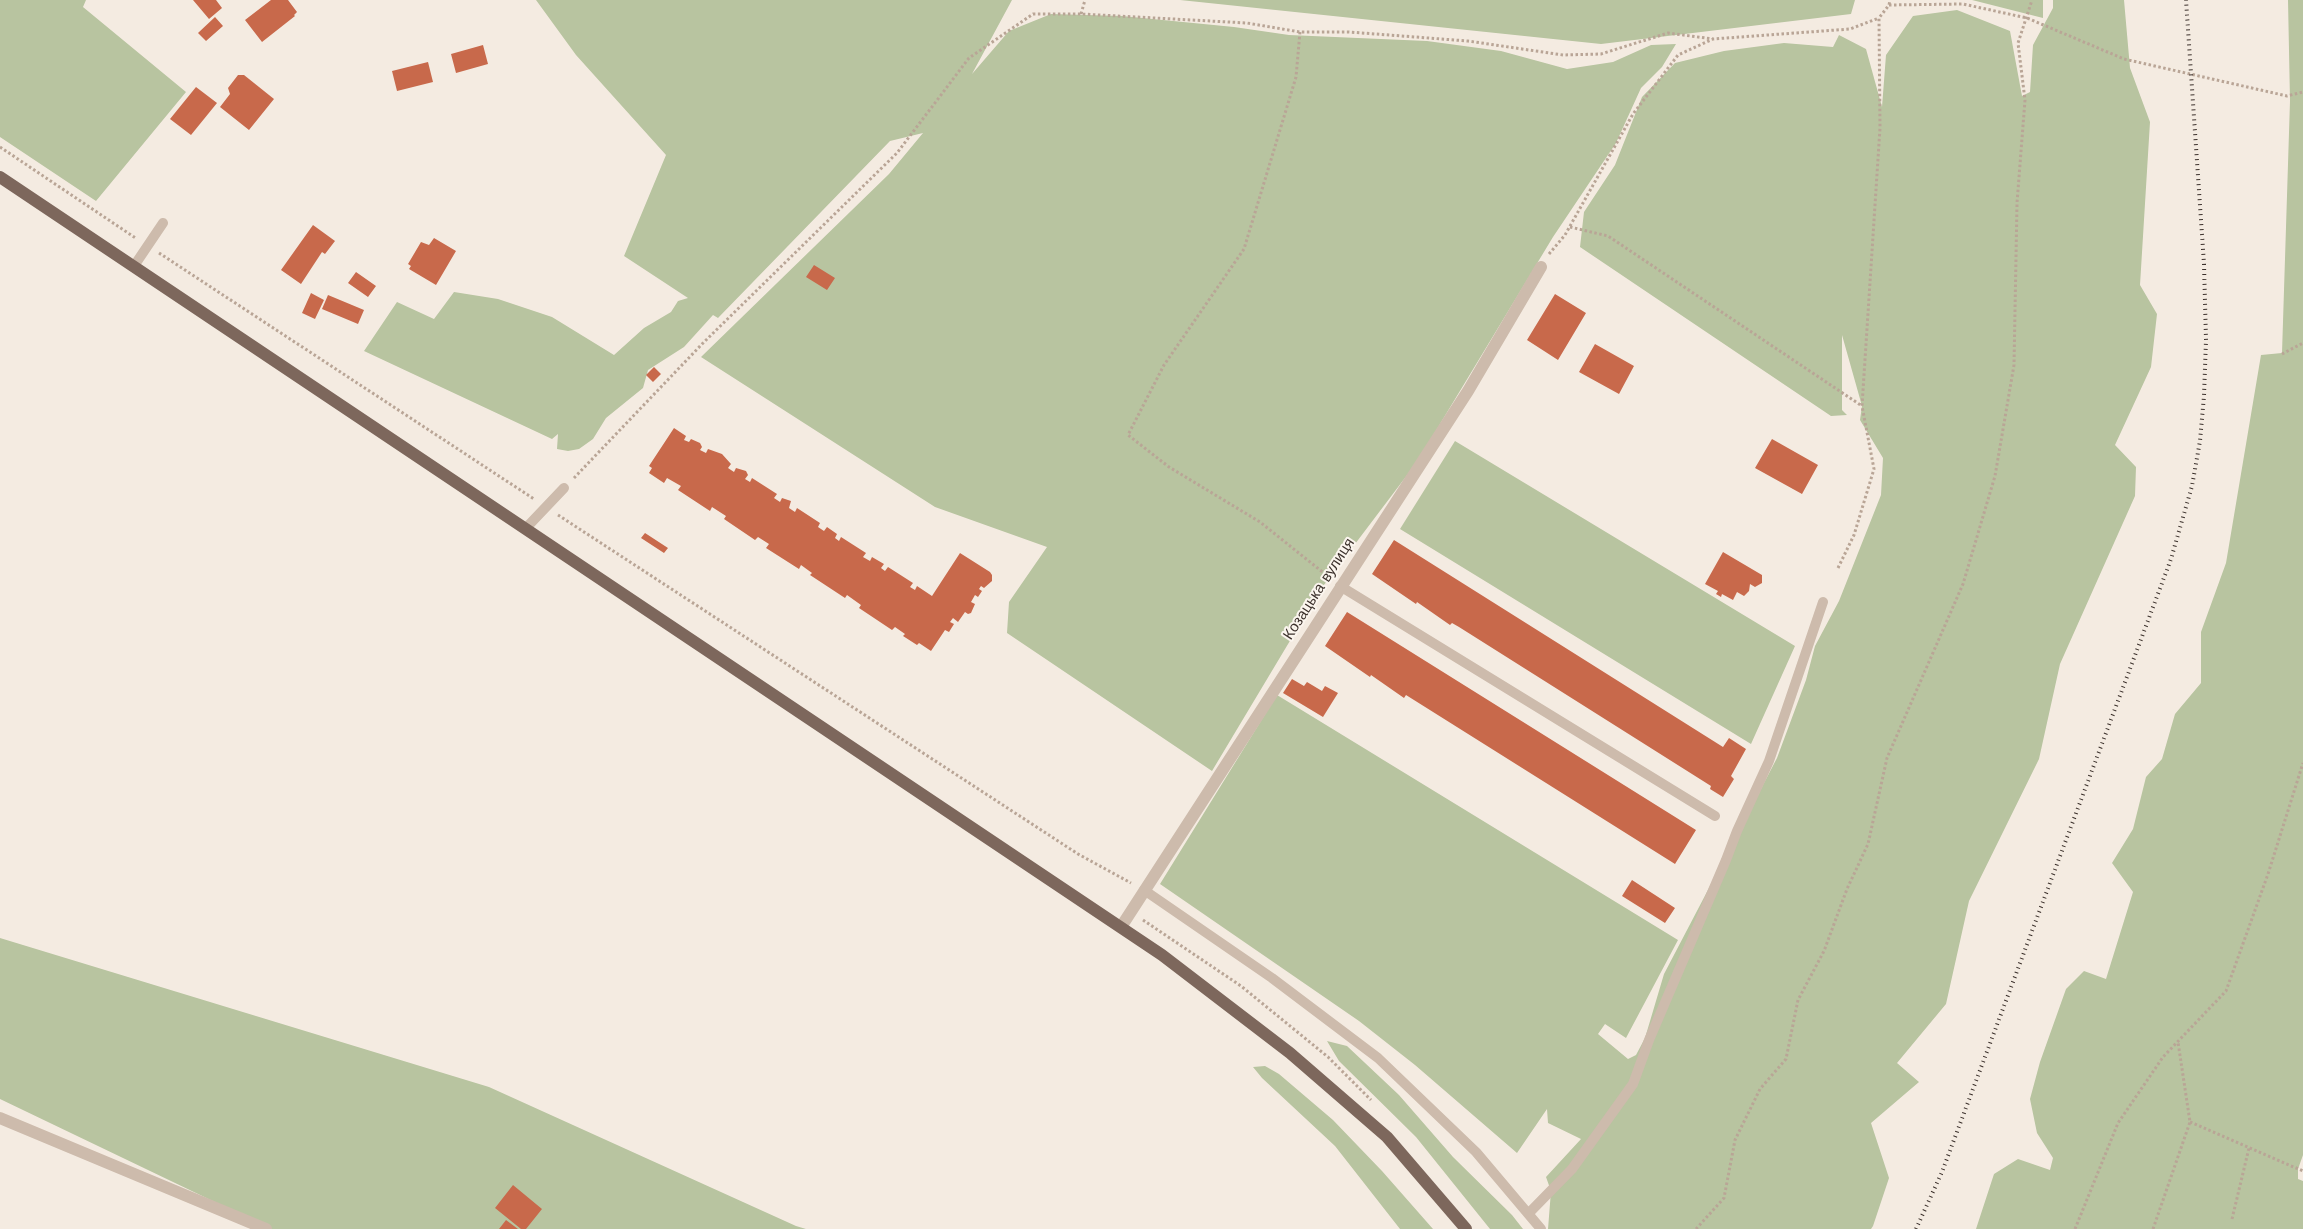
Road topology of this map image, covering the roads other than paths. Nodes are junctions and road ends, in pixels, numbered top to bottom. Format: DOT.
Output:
graph roads {
  1 [pos="0,177"];
  2 [pos="163,223"];
  3 [pos="134,266"];
  4 [pos="1541,267"];
  5 [pos="564,488"];
  6 [pos="526,528"];
  7 [pos="1340,586"];
  8 [pos="1823,602"];
  9 [pos="1714,816"];
  10 [pos="1144,890"];
  11 [pos="1121,927"];
  12 [pos="0,1118"];
  13 [pos="1529,1213"];
  14 [pos="266,1229"];
  15 [pos="1466,1229"];
  16 [pos="1541,1229"];
  1 -- 3 [label="main road"];
  2 -- 3 [label="lane"];
  3 -- 6 [label="main road"];
  4 -- 7 [label="street, Козацька вулиця"];
  5 -- 6 [label="lane"];
  6 -- 11 [label="main road"];
  7 -- 9 [label="lane"];
  7 -- 10 [label="street, Козацька вулиця"];
  8 -- 13 [label="lane"];
  10 -- 11 [label="street, Козацька вулиця"];
  10 -- 13 [label="lane"];
  11 -- 15 [label="main road"];
  12 -- 14 [label="street"];
  13 -- 16 [label="lane"];
}
